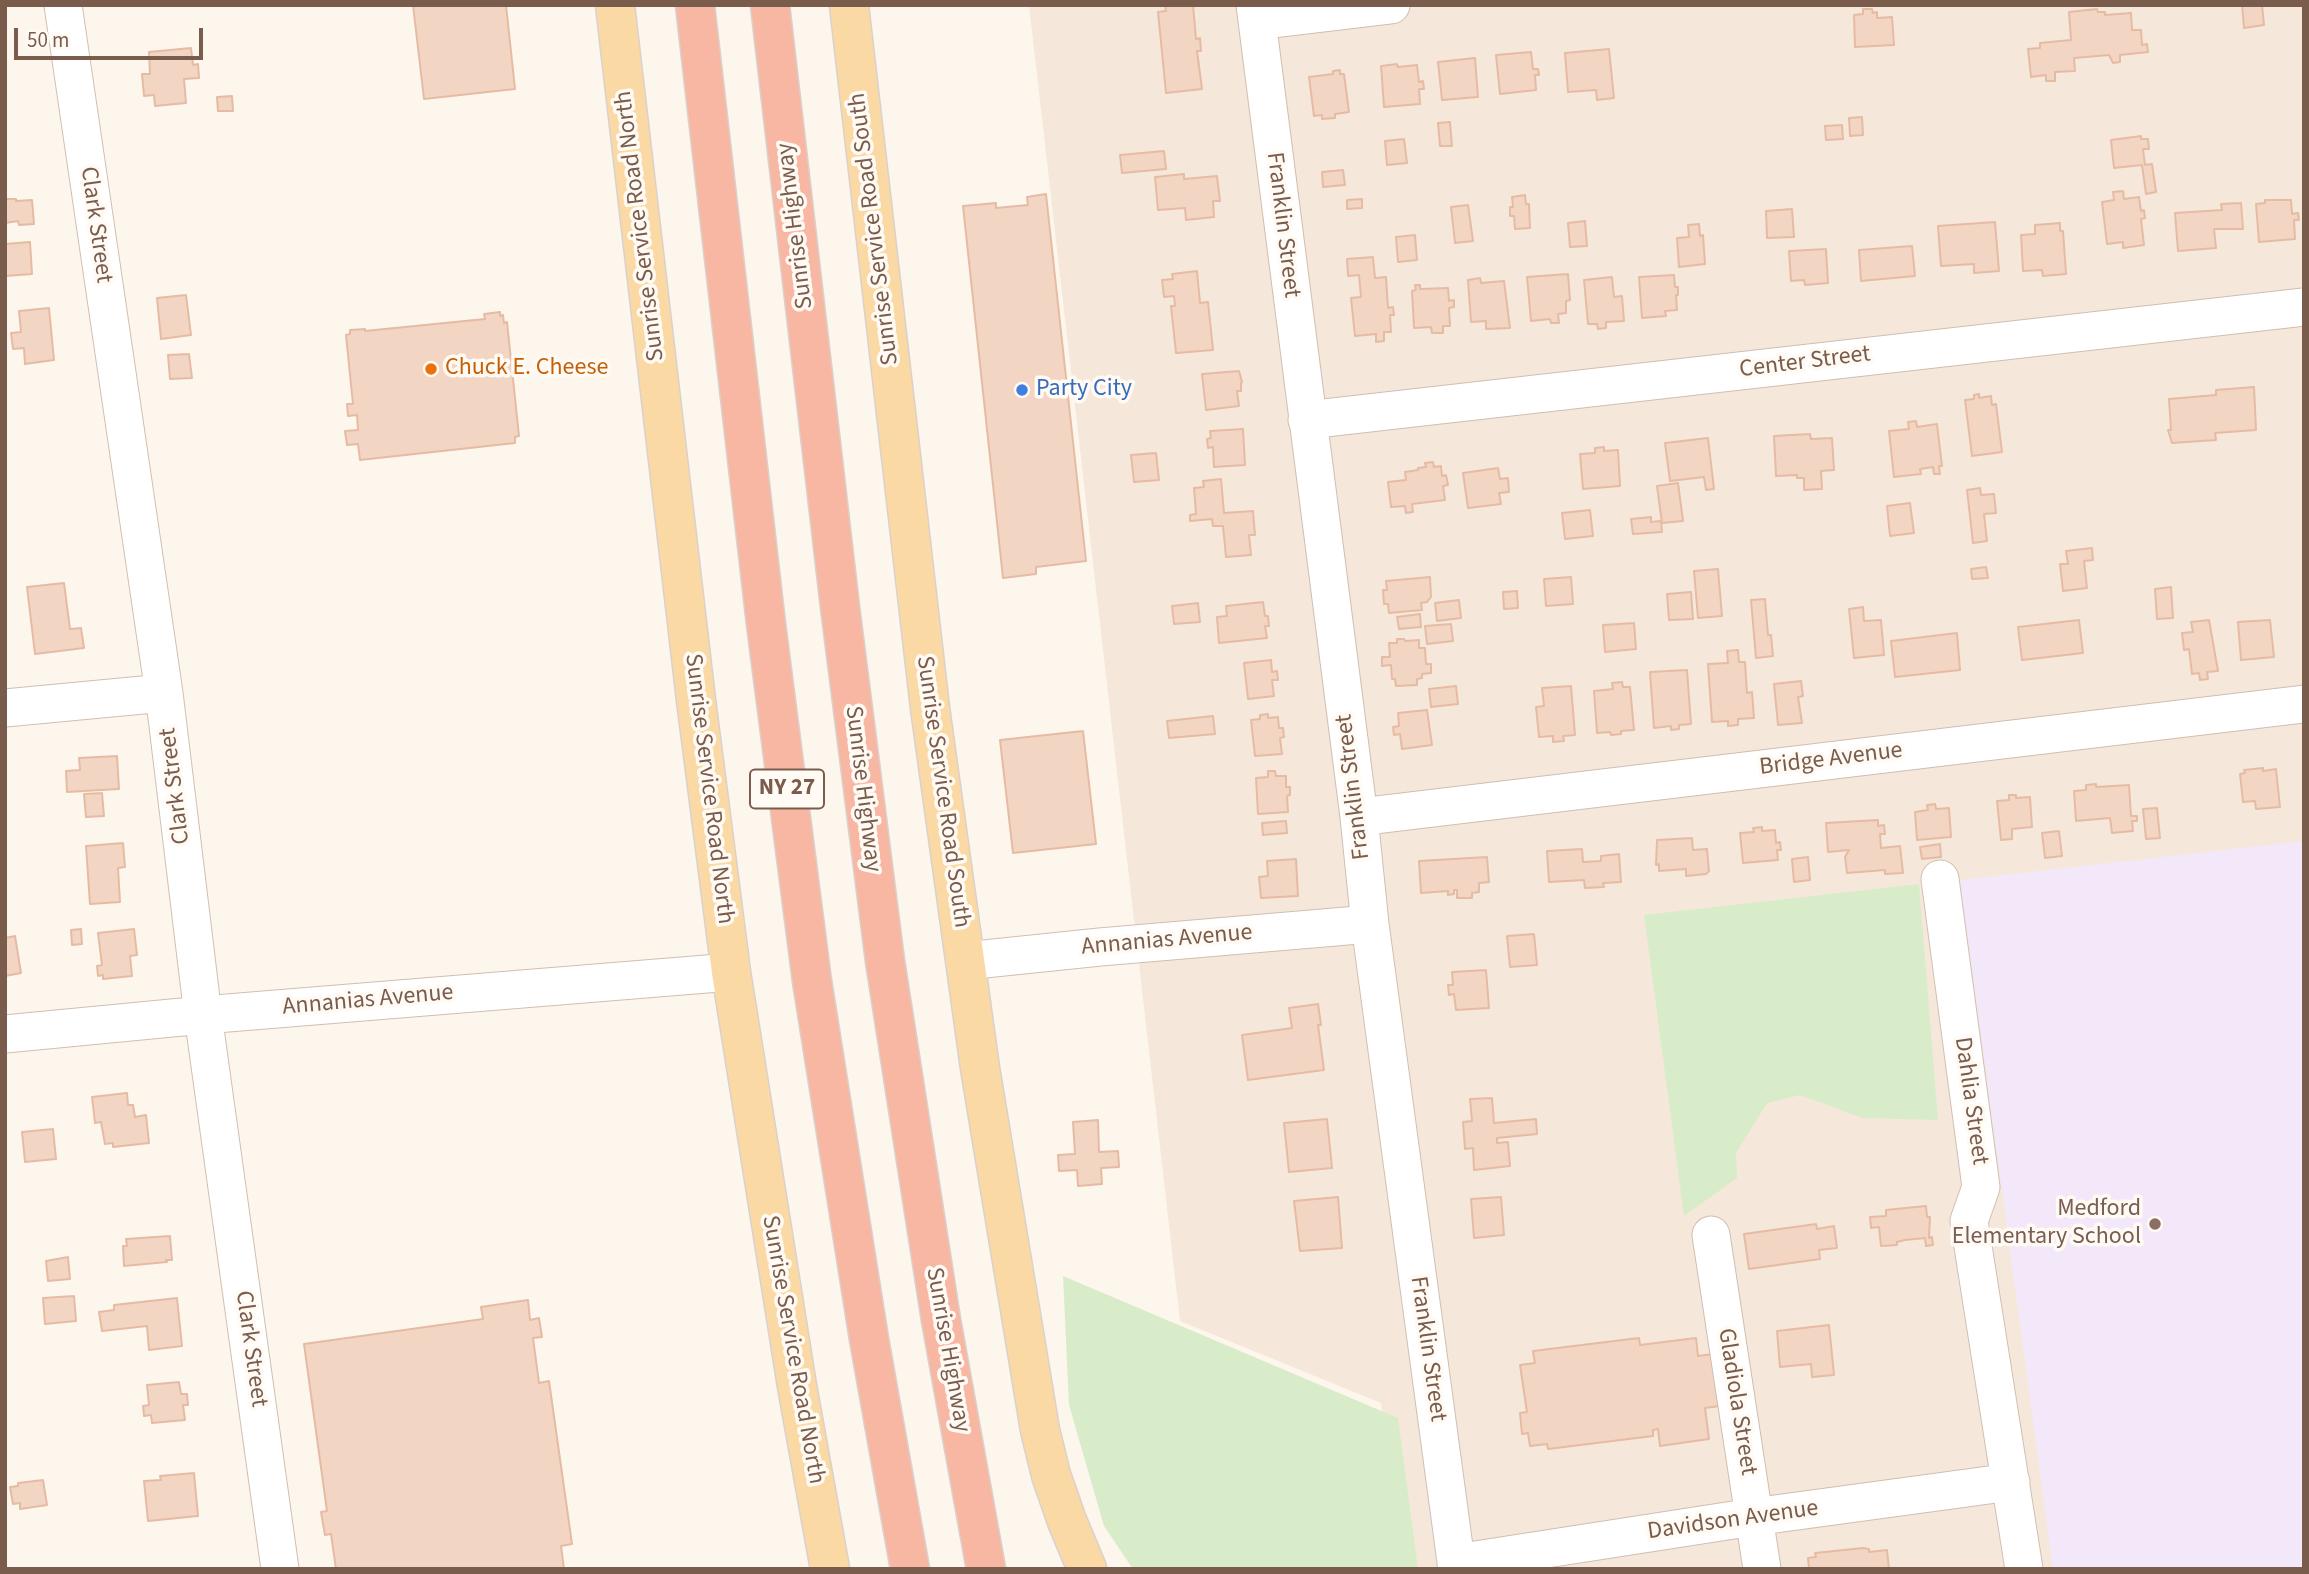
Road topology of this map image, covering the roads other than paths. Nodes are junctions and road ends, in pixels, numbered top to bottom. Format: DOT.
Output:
graph roads {
  1 [pos="63,5"];
  2 [pos="615,5"];
  3 [pos="695,5"];
  4 [pos="770,5"];
  5 [pos="849,5"];
  6 [pos="1391,5"];
  7 [pos="1256,13"];
  8 [pos="2304,307"];
  9 [pos="1307,420"];
  10 [pos="164,694"];
  11 [pos="2304,704"];
  12 [pos="5,708"];
  13 [pos="1359,817"];
  14 [pos="1940,879"];
  15 [pos="1370,924"];
  16 [pos="965,961"];
  17 [pos="731,972"];
  18 [pos="203,1015"];
  19 [pos="5,1034"];
  20 [pos="1711,1235"];
  21 [pos="2011,1482"];
  22 [pos="1754,1517"];
  23 [pos="1456,1566"];
  24 [pos="280,1569"];
  25 [pos="830,1569"];
  26 [pos="910,1569"];
  27 [pos="986,1569"];
  28 [pos="1087,1569"];
  29 [pos="1762,1569"];
  30 [pos="2024,1569"];
  1 -- 10 [label="street, Clark Street"];
  2 -- 17 [label="main road, Sunrise Service Road North"];
  3 -- 26 [label="highway, NY 27"];
  4 -- 27 [label="highway, Sunrise Highway / NY 27"];
  5 -- 16 [label="main road, Sunrise Service Road South"];
  6 -- 7 [label="street"];
  7 -- 9 [label="street, Franklin Street"];
  8 -- 9 [label="street, Center Street"];
  9 -- 13 [label="street, Franklin Street"];
  10 -- 12 [label="street"];
  10 -- 18 [label="street, Clark Street"];
  11 -- 13 [label="street, Bridge Avenue"];
  13 -- 15 [label="street, Franklin Street"];
  14 -- 21 [label="street, Dahlia Street"];
  15 -- 16 [label="street, Annanias Avenue"];
  15 -- 23 [label="street, Franklin Street"];
  16 -- 28 [label="main road, Sunrise Service Road South"];
  17 -- 18 [label="street, Annanias Avenue"];
  17 -- 25 [label="main road, Sunrise Service Road North"];
  18 -- 19 [label="street, Annanias Avenue"];
  18 -- 24 [label="street, Clark Street"];
  20 -- 22 [label="street, Gladiola Street"];
  21 -- 22 [label="street, Davidson Avenue"];
  21 -- 30 [label="street, Dahlia Street"];
  22 -- 23 [label="street, Davidson Avenue"];
  22 -- 29 [label="street, Gladiola Street"];
}
